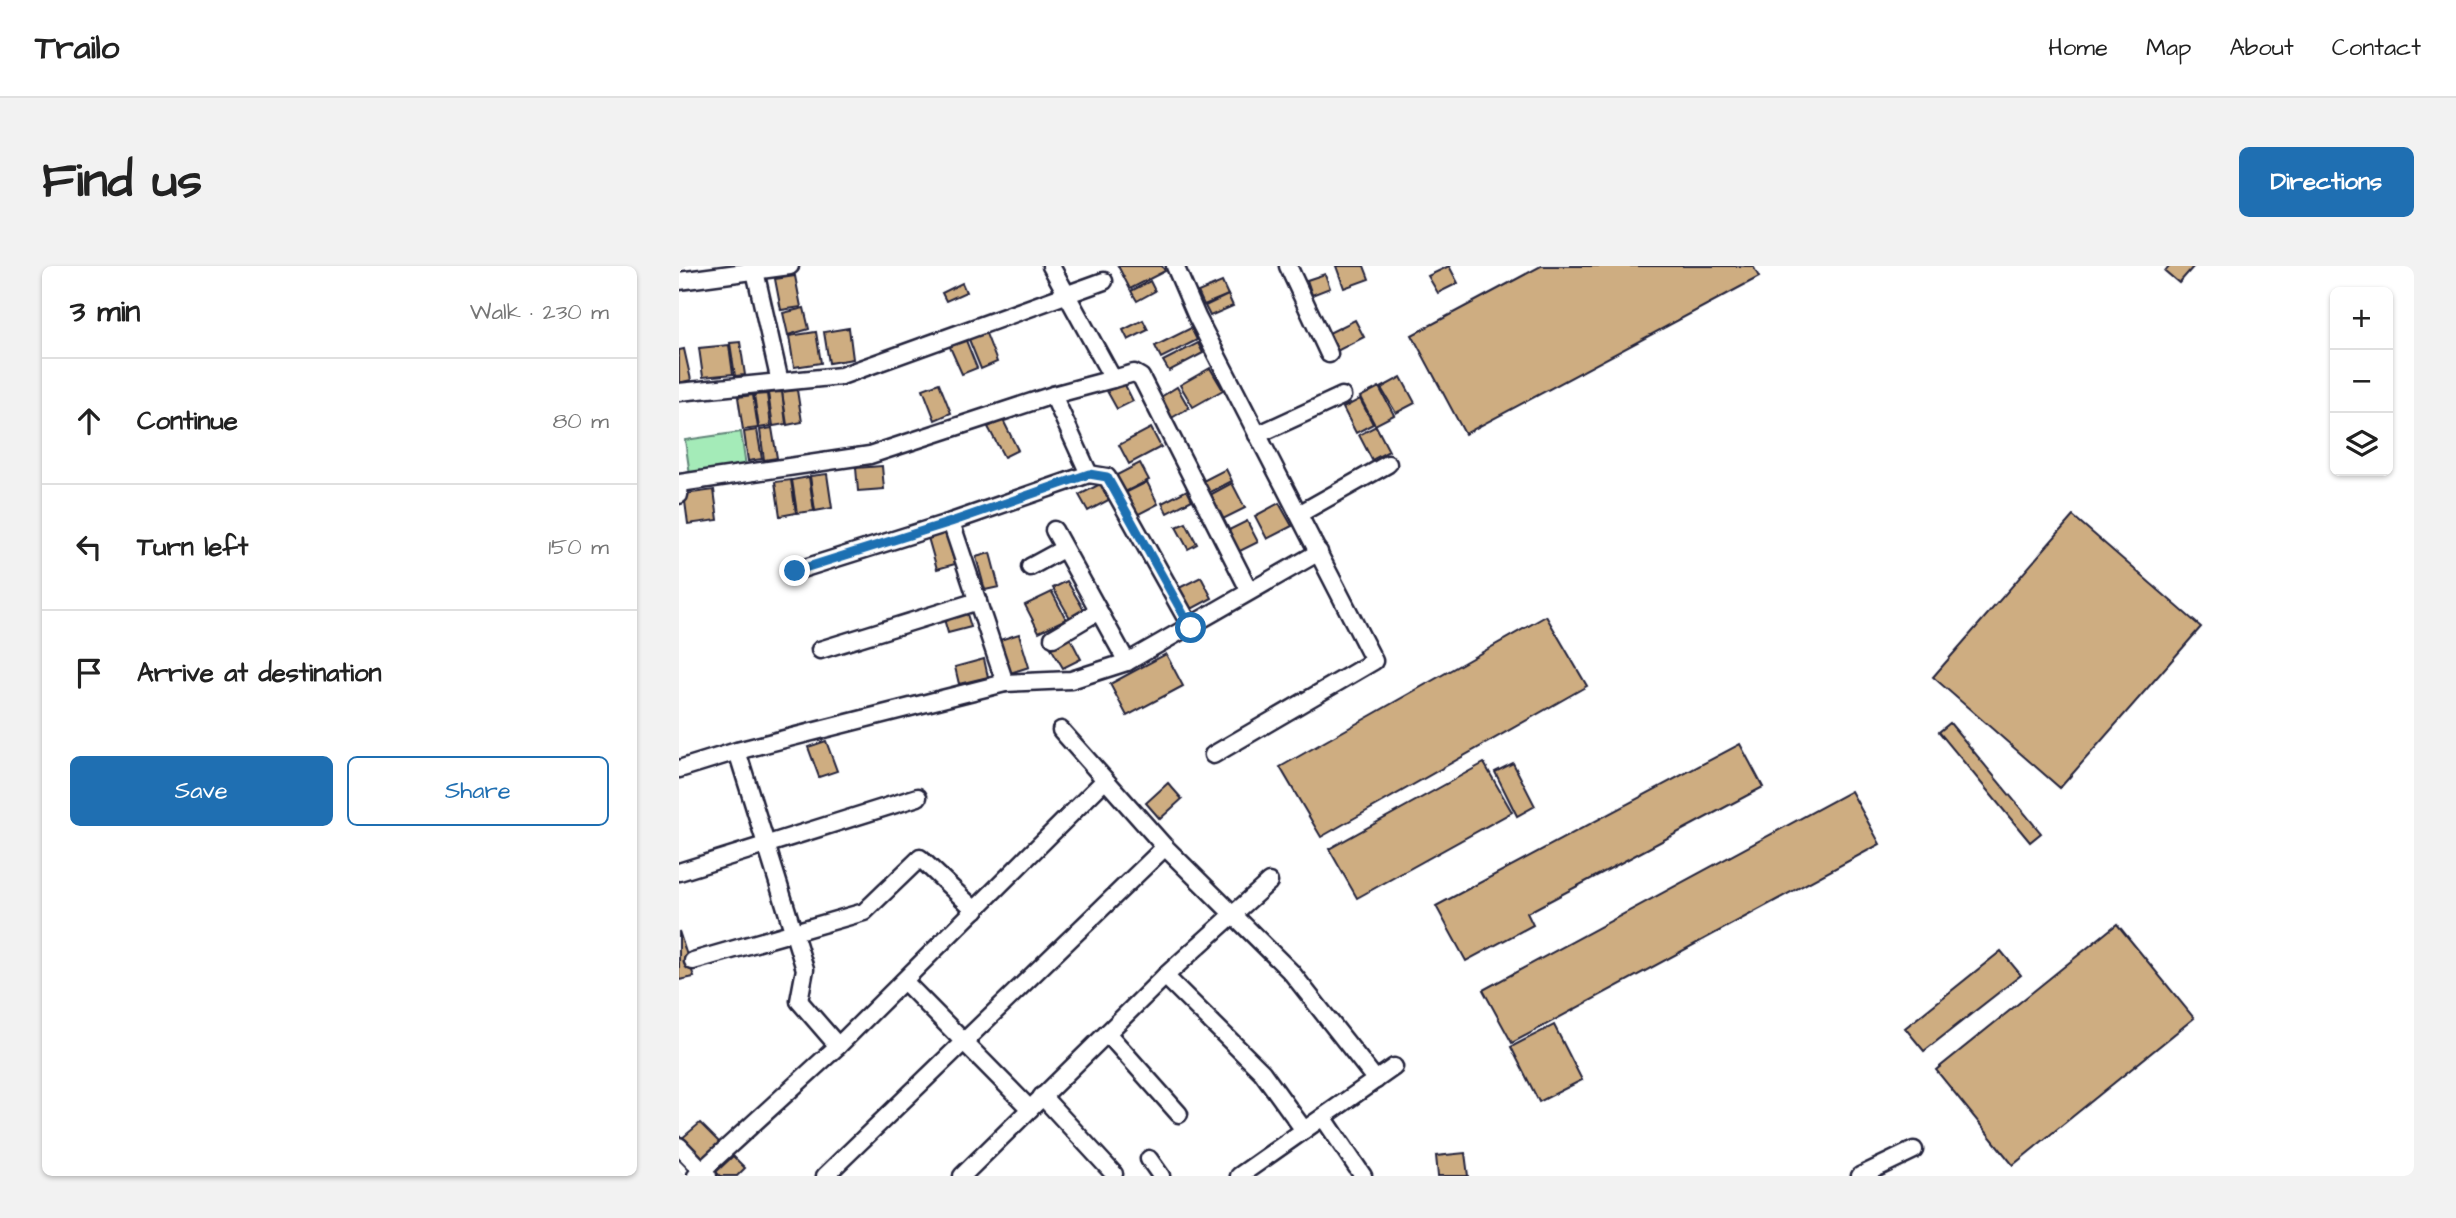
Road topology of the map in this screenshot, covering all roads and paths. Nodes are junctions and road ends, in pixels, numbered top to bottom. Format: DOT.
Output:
graph roads {
  1 [pos="790,266"];
  2 [pos="1051,266"];
  3 [pos="1175,266"];
  4 [pos="1288,266"];
  5 [pos="755,271"];
  6 [pos="679,281"];
  7 [pos="1104,281"];
  8 [pos="1067,295"];
  9 [pos="1329,354"];
  10 [pos="1113,379"];
  11 [pos="780,382"];
  12 [pos="679,392"];
  13 [pos="1053,395"];
  14 [pos="1342,396"];
  15 [pos="1257,435"];
  16 [pos="1388,464"];
  17 [pos="1089,474"];
  18 [pos="679,485"];
  19 [pos="1299,514"];
  20 [pos="951,522"];
  21 [pos="1054,530"];
  22 [pos="1063,549"];
  23 [pos="1319,552"];
  24 [pos="1030,567"];
  25 [pos="795,571"];
  26 [pos="1249,590"];
  27 [pos="978,601"];
  28 [pos="1097,612"];
  29 [pos="1191,628"];
  30 [pos="1053,638"];
  31 [pos="820,650"];
  32 [pos="1126,662"];
  33 [pos="1005,683"];
  34 [pos="1061,730"];
  35 [pos="737,751"];
  36 [pos="1213,755"];
  37 [pos="679,769"];
  38 [pos="1105,780"];
  39 [pos="918,797"];
  40 [pos="766,845"];
  41 [pos="1165,847"];
  42 [pos="679,872"];
  43 [pos="1269,882"];
  44 [pos="975,911"];
  45 [pos="1234,915"];
  46 [pos="793,930"];
  47 [pos="693,961"];
  48 [pos="1165,976"];
  49 [pos="904,981"];
  50 [pos="1107,1033"];
  51 [pos="961,1042"];
  52 [pos="838,1046"];
  53 [pos="1394,1067"];
  54 [pos="1376,1080"];
  55 [pos="1042,1096"];
  56 [pos="1030,1109"];
  57 [pos="1179,1114"];
  58 [pos="1323,1117"];
  59 [pos="1304,1130"];
  60 [pos="679,1146"];
  61 [pos="1914,1150"];
  62 [pos="1149,1159"];
  63 [pos="1262,1169"];
  64 [pos="702,1174"];
  65 [pos="1114,1174"];
  66 [pos="825,1176"];
  67 [pos="962,1176"];
  68 [pos="1161,1176"];
  69 [pos="1239,1176"];
  70 [pos="1363,1176"];
  71 [pos="1860,1176"];
  1 -- 5 [label="street"];
  2 -- 8 [label="street"];
  3 -- 15 [label="street"];
  4 -- 9 [label="street"];
  5 -- 6 [label="street"];
  5 -- 11 [label="street"];
  7 -- 8 [label="street"];
  8 -- 10 [label="street"];
  8 -- 11 [label="street"];
  10 -- 13 [label="street"];
  10 -- 26 [label="street"];
  11 -- 12 [label="street"];
  13 -- 17 [label="street"];
  13 -- 18 [label="street"];
  14 -- 15 [label="street"];
  15 -- 19 [label="street"];
  16 -- 19 [label="street"];
  17 -- 20 [label="street"];
  17 -- 29 [label="street"];
  19 -- 23 [label="street"];
  20 -- 25 [label="street"];
  20 -- 27 [label="street"];
  21 -- 22 [label="street"];
  22 -- 24 [label="street"];
  22 -- 28 [label="street"];
  23 -- 26 [label="street"];
  23 -- 36 [label="street"];
  26 -- 29 [label="street"];
  27 -- 31 [label="street"];
  27 -- 33 [label="street"];
  28 -- 30 [label="street"];
  28 -- 32 [label="street"];
  29 -- 32 [label="street"];
  32 -- 33 [label="street"];
  33 -- 35 [label="street"];
  34 -- 38 [label="street"];
  35 -- 37 [label="street"];
  35 -- 40 [label="street"];
  38 -- 41 [label="street"];
  38 -- 44 [label="street"];
  39 -- 40 [label="street"];
  40 -- 42 [label="street"];
  40 -- 46 [label="street"];
  41 -- 45 [label="street"];
  41 -- 51 [label="street"];
  43 -- 45 [label="street"];
  44 -- 46 [label="street"];
  44 -- 49 [label="street"];
  45 -- 48 [label="street"];
  45 -- 54 [label="street"];
  46 -- 47 [label="street"];
  46 -- 52 [label="street"];
  48 -- 50 [label="street"];
  48 -- 59 [label="street"];
  49 -- 51 [label="street"];
  49 -- 52 [label="street"];
  50 -- 55 [label="street"];
  50 -- 57 [label="street"];
  51 -- 56 [label="street"];
  51 -- 66 [label="street"];
  52 -- 64 [label="street"];
  53 -- 54 [label="street"];
  54 -- 58 [label="street"];
  55 -- 56 [label="street"];
  55 -- 65 [label="street"];
  56 -- 67 [label="street"];
  58 -- 59 [label="street"];
  58 -- 70 [label="street"];
  59 -- 63 [label="street"];
  60 -- 64 [label="street"];
  61 -- 71 [label="street"];
  62 -- 68 [label="street"];
  63 -- 69 [label="street"];
}
